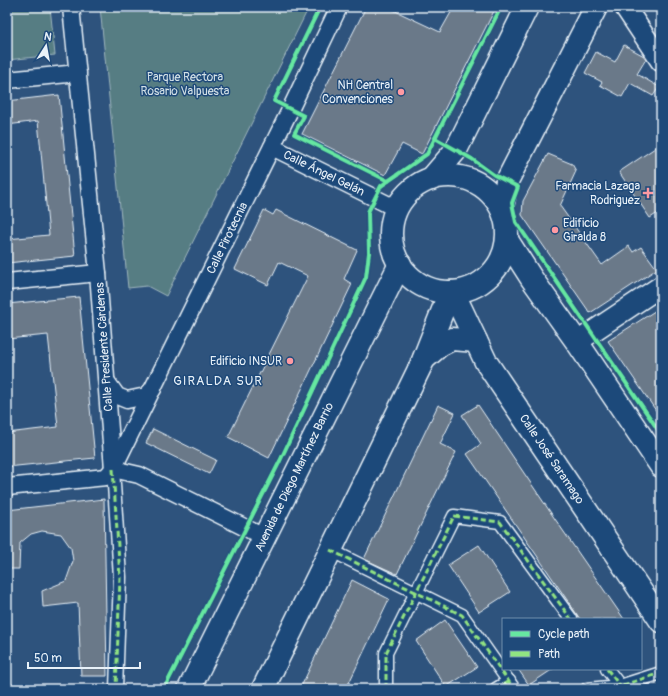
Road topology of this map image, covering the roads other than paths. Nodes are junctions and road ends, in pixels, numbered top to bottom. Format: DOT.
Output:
graph roads {
  1 [pos="71,7"];
  2 [pos="339,7"];
  3 [pos="527,7"];
  4 [pos="596,7"];
  5 [pos="625,7"];
  6 [pos="661,61"];
  7 [pos="78,73"];
  8 [pos="7,80"];
  9 [pos="272,147"];
  10 [pos="431,179"];
  11 [pos="397,209"];
  12 [pos="502,209"];
  13 [pos="507,240"];
  14 [pos="400,264"];
  15 [pos="98,273"];
  16 [pos="7,282"];
  17 [pos="661,286"];
  18 [pos="452,292"];
  19 [pos="476,341"];
  20 [pos="577,342"];
  21 [pos="423,360"];
  22 [pos="107,382"];
  23 [pos="154,387"];
  24 [pos="661,466"];
  25 [pos="113,469"];
  26 [pos="7,487"];
  27 [pos="264,537"];
  28 [pos="330,550"];
  29 [pos="416,593"];
  30 [pos="569,618"];
  31 [pos="661,621"];
  32 [pos="608,670"];
  33 [pos="661,673"];
  34 [pos="512,685"];
  35 [pos="620,686"];
  36 [pos="116,689"];
  37 [pos="189,689"];
  38 [pos="263,689"];
  39 [pos="386,689"];
  40 [pos="496,689"];
  41 [pos="587,689"];
  1 -- 7 [label="street, Calle Presidente Cárdenas"];
  2 -- 9 [label="street, Calle Pirotecnia"];
  3 -- 10 [label="main road"];
  4 -- 12 [label="main road"];
  5 -- 6 [label="street"];
  7 -- 8 [label="street"];
  7 -- 15 [label="street, Calle Presidente Cárdenas"];
  9 -- 11 [label="street, Calle Ángel Gelán"];
  9 -- 23 [label="street, Calle Pirotecnia"];
  10 -- 11 [label="main road"];
  10 -- 12 [label="main road"];
  11 -- 14 [label="main road"];
  12 -- 13 [label="main road"];
  13 -- 18 [label="main road"];
  13 -- 20 [label="main road"];
  14 -- 18 [label="main road"];
  14 -- 27 [label="main road, Avenida de Diego Martínez Barrio"];
  15 -- 16 [label="street"];
  15 -- 22 [label="street, Calle Presidente Cárdenas"];
  17 -- 20 [label="street"];
  18 -- 19 [label="main road, Calle José Saramago"];
  18 -- 21 [label="main road"];
  19 -- 21 [label="main road"];
  19 -- 31 [label="main road, Calle José Saramago"];
  20 -- 24 [label="main road"];
  21 -- 28 [label="main road"];
  22 -- 23 [label="street"];
  22 -- 25 [label="street, Calle Presidente Cárdenas"];
  23 -- 25 [label="street, Calle Pirotecnia"];
  25 -- 26 [label="street"];
  25 -- 27 [label="street"];
  25 -- 36 [label="street, Calle Presidente Cárdenas"];
  27 -- 37 [label="main road, Avenida de Diego Martínez Barrio"];
  28 -- 29 [label="street"];
  28 -- 38 [label="main road"];
  29 -- 30 [label="street"];
  29 -- 34 [label="street"];
  29 -- 39 [label="street"];
  32 -- 35 [label="street"];
  33 -- 35 [label="street"];
  34 -- 40 [label="street"];
  35 -- 41 [label="street"];
}
